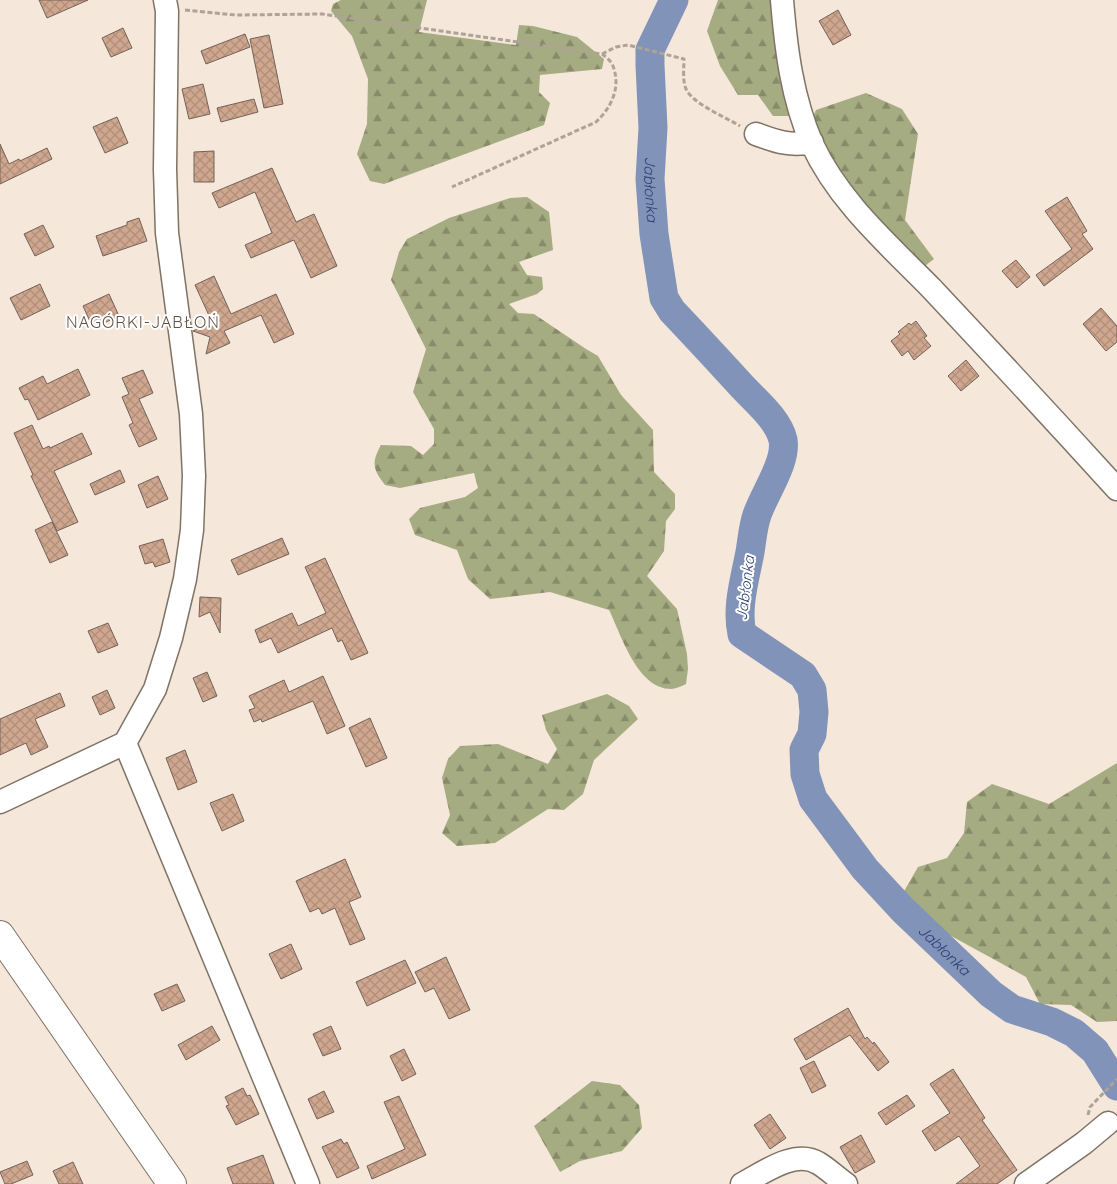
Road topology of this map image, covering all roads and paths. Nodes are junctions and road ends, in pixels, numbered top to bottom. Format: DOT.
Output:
graph roads {
  1 [pos="782,0"];
  2 [pos="166,6"];
  3 [pos="602,54"];
  4 [pos="756,134"];
  5 [pos="812,142"];
  6 [pos="452,186"];
  7 [pos="1117,489"];
  8 [pos="125,743"];
  9 [pos="0,802"];
  10 [pos="0,935"];
  11 [pos="1117,1079"];
  12 [pos="1104,1092"];
  13 [pos="1108,1123"];
  14 [pos="172,1184"];
  15 [pos="308,1184"];
  16 [pos="742,1184"];
  17 [pos="846,1184"];
  18 [pos="1026,1184"];
  1 -- 5 [label="street"];
  2 -- 3 [label="path"];
  2 -- 8 [label="street"];
  3 -- 4 [label="path"];
  3 -- 6 [label="path"];
  4 -- 5 [label="street"];
  5 -- 7 [label="street"];
  8 -- 9 [label="street"];
  8 -- 15 [label="street"];
  10 -- 14 [label="main road"];
  11 -- 12 [label="path"];
  13 -- 18 [label="street"];
  16 -- 17 [label="street"];
}
